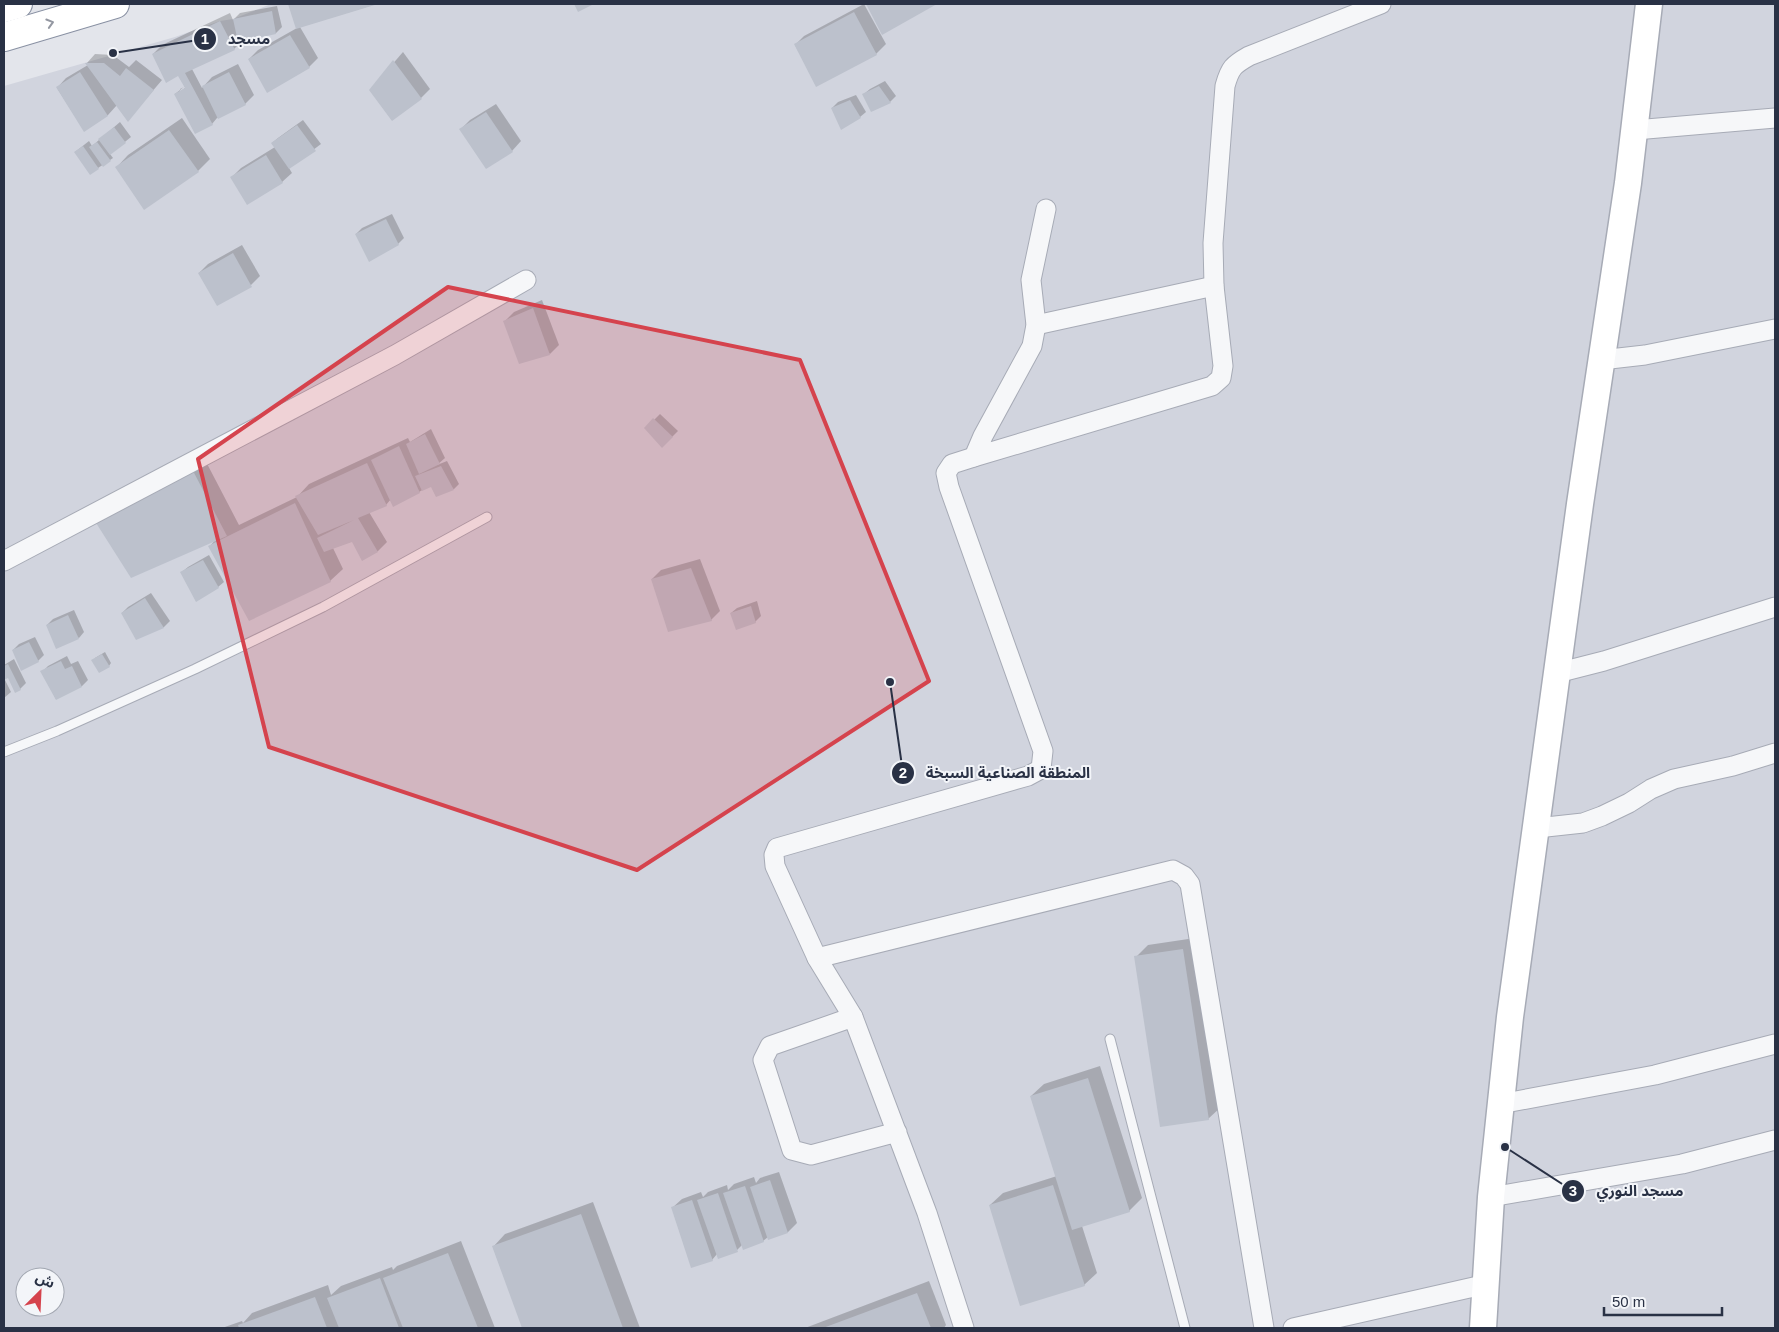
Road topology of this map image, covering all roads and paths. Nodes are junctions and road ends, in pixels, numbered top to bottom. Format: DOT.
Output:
graph roads {
  1 [pos="18,4"];
  2 [pos="115,4"];
  3 [pos="1381,4"];
  4 [pos="1649,4"];
  5 [pos="4,8"];
  6 [pos="1338,11"];
  7 [pos="4,37"];
  8 [pos="1775,118"];
  9 [pos="1635,130"];
  10 [pos="1046,209"];
  11 [pos="526,280"];
  12 [pos="1214,286"];
  13 [pos="1036,325"];
  14 [pos="1775,329"];
  15 [pos="1601,360"];
  16 [pos="974,457"];
  17 [pos="487,517"];
  18 [pos="4,561"];
  19 [pos="1775,607"];
  20 [pos="1557,673"];
  21 [pos="4,752"];
  22 [pos="1775,753"];
  23 [pos="1537,828"];
  24 [pos="817,958"];
  25 [pos="853,1018"];
  26 [pos="1110,1039"];
  27 [pos="1775,1044"];
  28 [pos="1500,1104"];
  29 [pos="897,1132"];
  30 [pos="1775,1140"];
  31 [pos="1491,1197"];
  32 [pos="1487,1284"];
  33 [pos="964,1328"];
  34 [pos="1185,1328"];
  35 [pos="1264,1328"];
  36 [pos="1293,1328"];
  37 [pos="1483,1328"];
  1 -- 5 [label="highway"];
  7 -- 2 [label="highway, one-way"];
  3 -- 6 [label="street"];
  4 -- 9 [label="main road"];
  6 -- 12 [label="street"];
  8 -- 9 [label="street"];
  9 -- 15 [label="main road"];
  10 -- 13 [label="street"];
  11 -- 18 [label="street"];
  12 -- 13 [label="street"];
  12 -- 16 [label="street"];
  13 -- 16 [label="street"];
  14 -- 15 [label="street"];
  15 -- 20 [label="main road"];
  16 -- 24 [label="street"];
  17 -- 21 [label="lane"];
  19 -- 20 [label="street"];
  20 -- 23 [label="main road"];
  22 -- 23 [label="street"];
  23 -- 28 [label="main road"];
  24 -- 25 [label="street"];
  24 -- 35 [label="street"];
  25 -- 29 [label="street"];
  25 -- 29 [label="street"];
  26 -- 34 [label="lane"];
  27 -- 28 [label="street"];
  28 -- 31 [label="main road"];
  29 -- 33 [label="street"];
  30 -- 31 [label="street"];
  31 -- 32 [label="main road"];
  32 -- 36 [label="street"];
  32 -- 37 [label="main road"];
}
